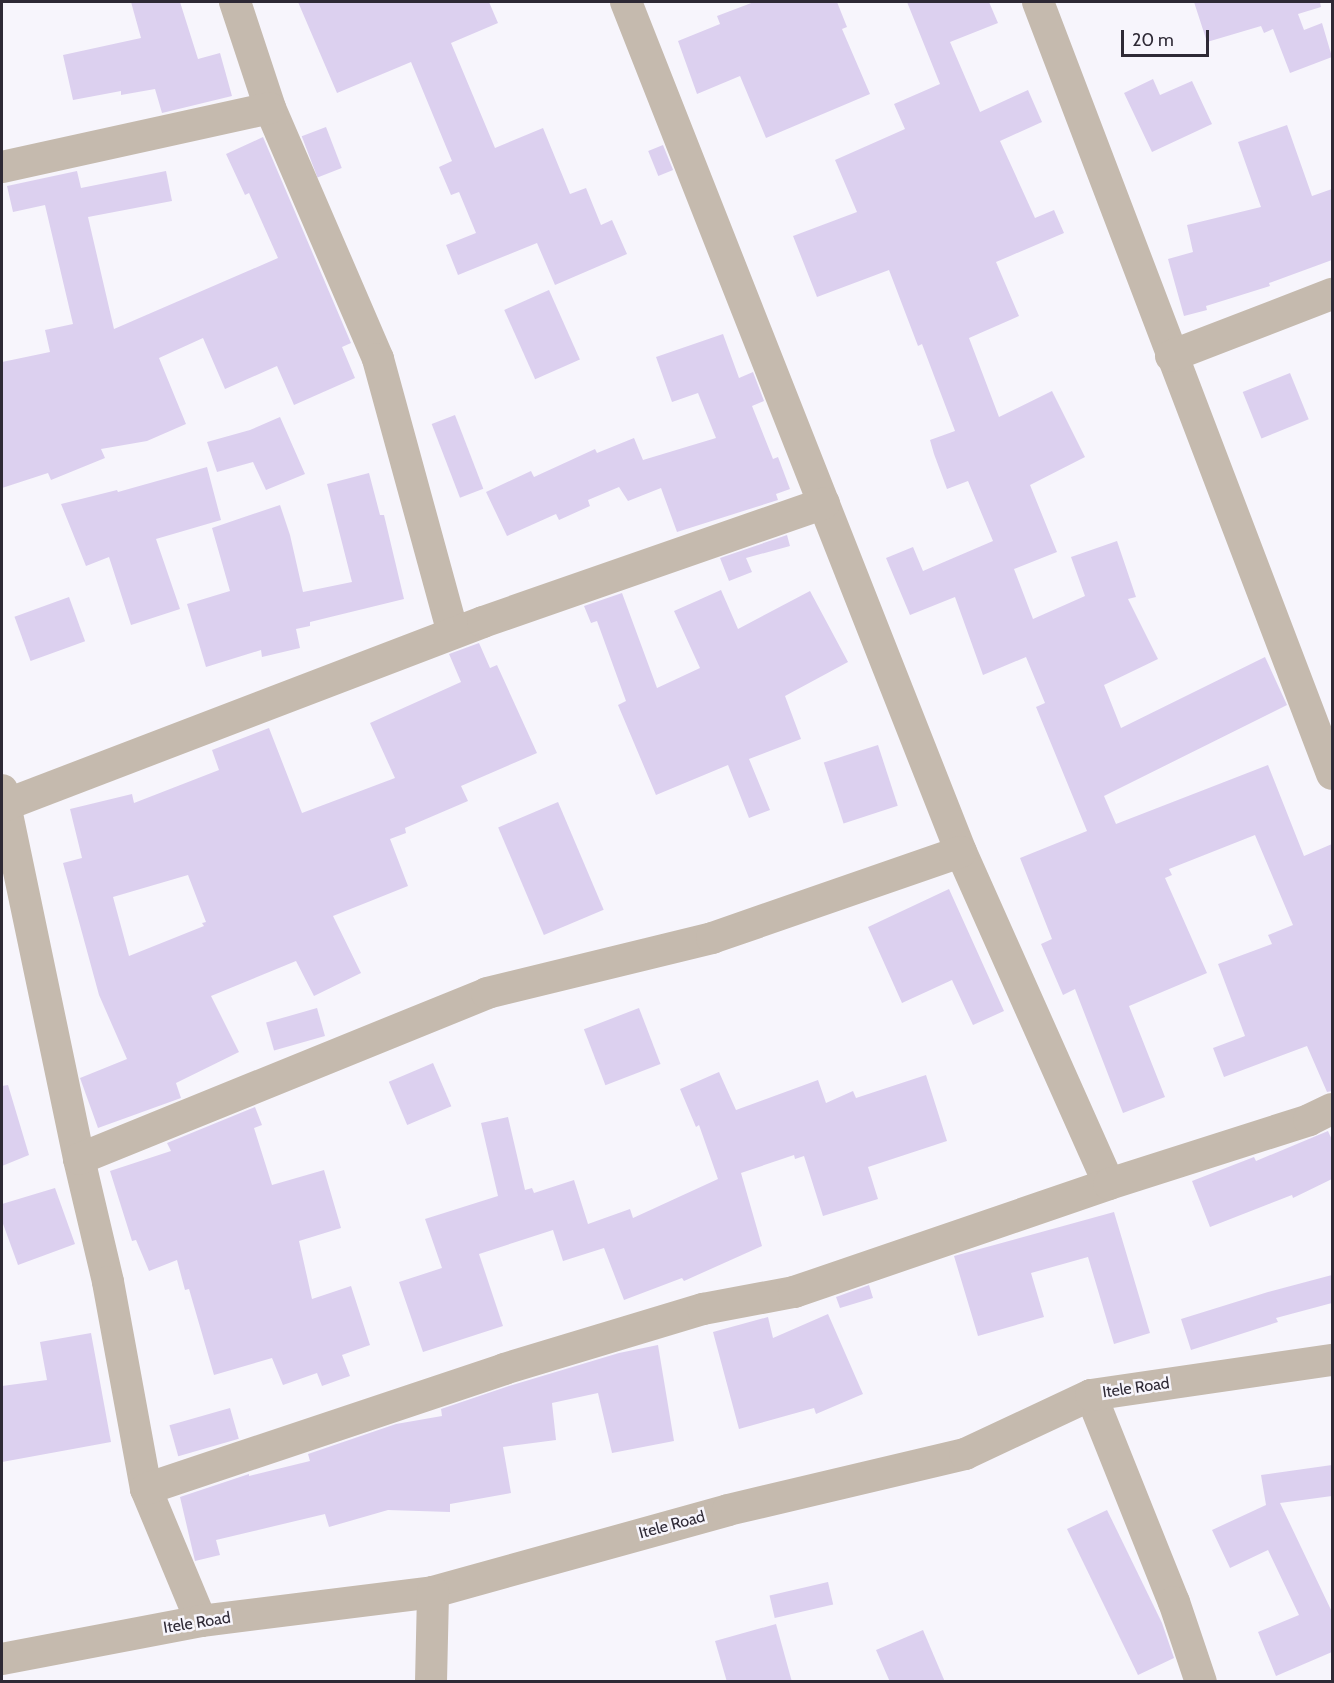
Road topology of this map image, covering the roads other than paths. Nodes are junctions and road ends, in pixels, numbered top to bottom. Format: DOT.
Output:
graph roads {
  1 [pos="235,2"];
  2 [pos="626,2"];
  3 [pos="1038,2"];
  4 [pos="270,108"];
  5 [pos="2,167"];
  6 [pos="1332,294"];
  7 [pos="1171,356"];
  8 [pos="824,503"];
  9 [pos="453,633"];
  10 [pos="1321,709"];
  11 [pos="1332,774"];
  12 [pos="3,797"];
  13 [pos="961,852"];
  14 [pos="1332,1109"];
  15 [pos="79,1159"];
  16 [pos="1109,1184"];
  17 [pos="1332,1360"];
  18 [pos="1091,1395"];
  19 [pos="146,1489"];
  20 [pos="433,1592"];
  21 [pos="201,1621"];
  22 [pos="2,1659"];
  23 [pos="431,1682"];
  24 [pos="1201,1682"];
  1 -- 4 [label="street"];
  2 -- 8 [label="street"];
  3 -- 7 [label="street"];
  4 -- 5 [label="street"];
  4 -- 9 [label="street"];
  6 -- 7 [label="street"];
  7 -- 10 [label="street"];
  8 -- 9 [label="street"];
  8 -- 13 [label="street"];
  9 -- 12 [label="street"];
  10 -- 11 [label="street"];
  12 -- 15 [label="street"];
  13 -- 15 [label="street"];
  13 -- 16 [label="street"];
  14 -- 16 [label="street"];
  15 -- 19 [label="street"];
  16 -- 19 [label="street"];
  17 -- 18 [label="street, Itele Road"];
  18 -- 20 [label="street, Itele Road"];
  18 -- 24 [label="street"];
  19 -- 21 [label="street"];
  20 -- 21 [label="street, Itele Road"];
  20 -- 23 [label="street"];
  21 -- 22 [label="street, Itele Road"];
}
